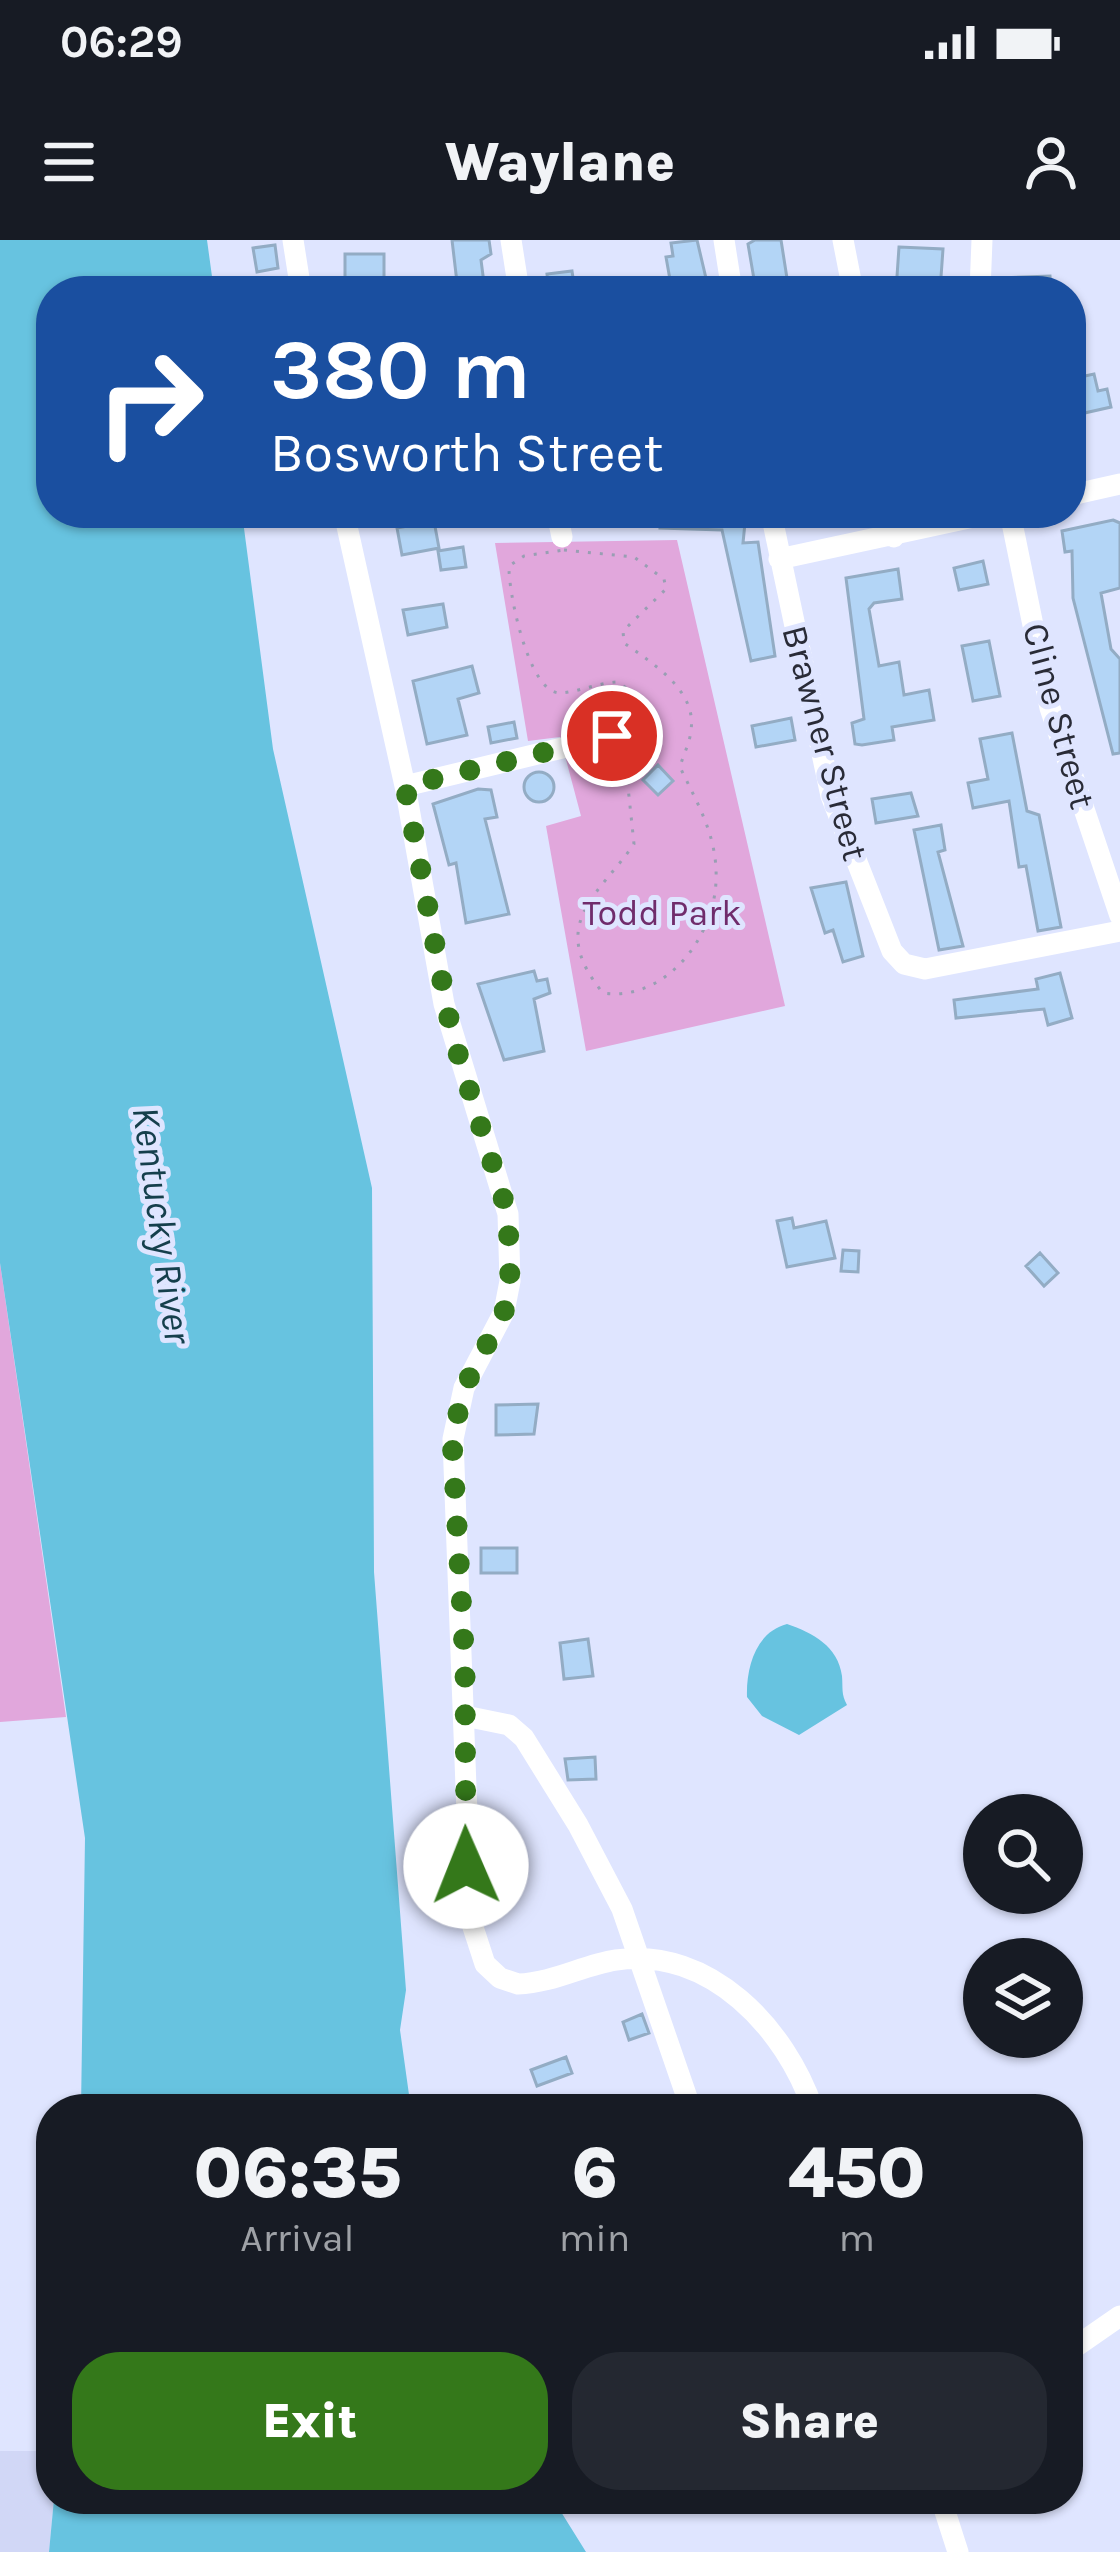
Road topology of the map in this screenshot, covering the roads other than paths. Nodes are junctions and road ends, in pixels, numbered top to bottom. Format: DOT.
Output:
graph roads {
  1 [pos="293,240"];
  2 [pos="511,240"];
  3 [pos="724,240"];
  4 [pos="843,240"];
  5 [pos="982,240"];
  6 [pos="299,276"];
  7 [pos="517,276"];
  8 [pos="730,276"];
  9 [pos="850,276"];
  10 [pos="981,276"];
  11 [pos="1120,484"];
  12 [pos="1086,492"];
  13 [pos="347,528"];
  14 [pos="560,528"];
  15 [pos="774,528"];
  16 [pos="892,528"];
  17 [pos="931,528"];
  18 [pos="1013,528"];
  19 [pos="894,537"];
  20 [pos="562,538"];
  21 [pos="779,559"];
  22 [pos="612,736"];
  23 [pos="405,786"];
  24 [pos="1120,916"];
  25 [pos="1120,931"];
  26 [pos="465,1716"];
  27 [pos="638,1958"];
  28 [pos="686,2094"];
  29 [pos="807,2094"];
  30 [pos="1120,2316"];
  31 [pos="1083,2342"];
  32 [pos="946,2514"];
  33 [pos="958,2552"];
  1 -- 6 [label="street"];
  2 -- 7 [label="street"];
  3 -- 8 [label="street"];
  4 -- 9 [label="street"];
  5 -- 10 [label="street"];
  11 -- 12 [label="street"];
  13 -- 23 [label="street"];
  14 -- 20 [label="street"];
  15 -- 21 [label="street, Brawner Street"];
  16 -- 19 [label="street"];
  17 -- 19 [label="street"];
  18 -- 24 [label="street, Cline Street"];
  19 -- 21 [label="street"];
  21 -- 25 [label="street, Brawner Street"];
  22 -- 23 [label="street"];
  23 -- 26 [label="street"];
  26 -- 27 [label="street"];
  26 -- 27 [label="street"];
  27 -- 28 [label="street"];
  27 -- 29 [label="street"];
  30 -- 31 [label="street"];
  32 -- 33 [label="street"];
}
